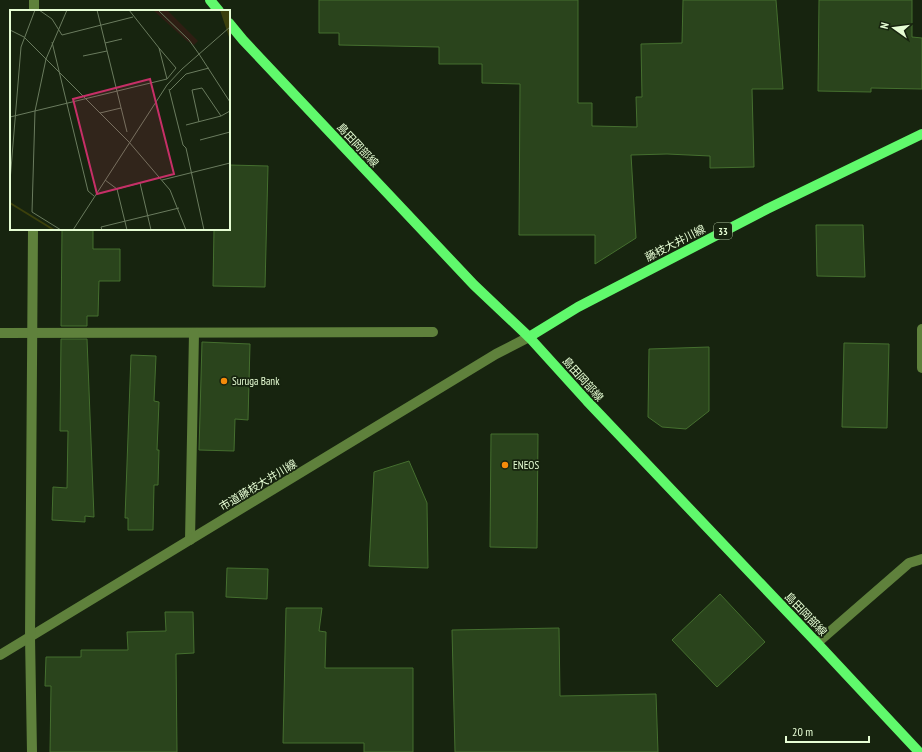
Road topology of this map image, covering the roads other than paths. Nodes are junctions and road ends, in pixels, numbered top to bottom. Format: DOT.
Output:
graph roads {
  1 [pos="210,0"];
  2 [pos="218,10"];
  3 [pos="230,24"];
  4 [pos="922,134"];
  5 [pos="33,230"];
  6 [pos="922,329"];
  7 [pos="433,332"];
  8 [pos="0,333"];
  9 [pos="32,333"];
  10 [pos="194,333"];
  11 [pos="529,337"];
  12 [pos="922,368"];
  13 [pos="190,540"];
  14 [pos="922,559"];
  15 [pos="30,637"];
  16 [pos="817,643"];
  17 [pos="0,655"];
  18 [pos="32,752"];
  19 [pos="919,752"];
  1 -- 2 [label="main road"];
  3 -- 11 [label="main road, 島田岡部線"];
  4 -- 11 [label="main road, 藤枝大井川線 / 33"];
  5 -- 9 [label="street"];
  6 -- 12 [label="street"];
  7 -- 10 [label="street"];
  8 -- 9 [label="street"];
  9 -- 10 [label="street"];
  9 -- 15 [label="street"];
  10 -- 13 [label="street"];
  11 -- 13 [label="street, 市道藤枝大井川線"];
  11 -- 16 [label="main road, 島田岡部線"];
  13 -- 15 [label="street, 市道藤枝大井川線"];
  14 -- 16 [label="street"];
  15 -- 17 [label="street, 市道藤枝大井川線"];
  15 -- 18 [label="street"];
  16 -- 19 [label="main road, 島田岡部線"];
}
